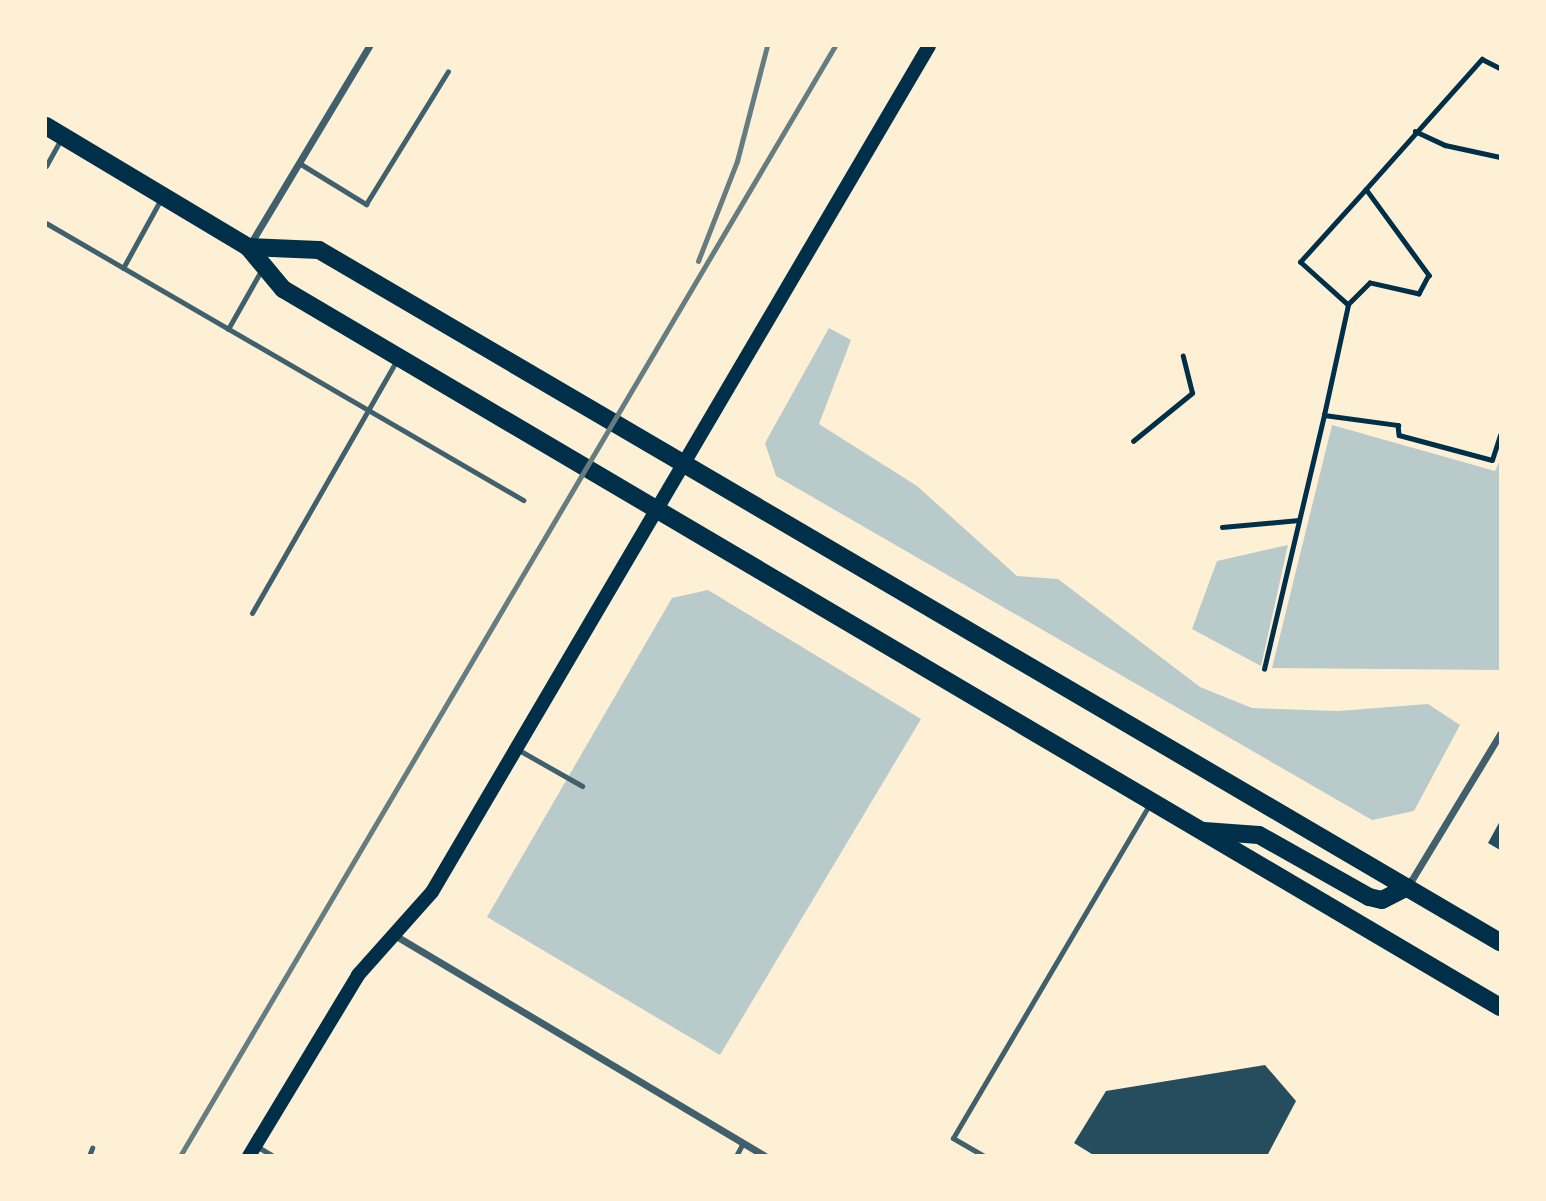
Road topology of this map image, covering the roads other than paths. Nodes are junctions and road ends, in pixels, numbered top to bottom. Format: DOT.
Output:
graph roads {
  1 [pos="369,46"];
  2 [pos="929,46"];
  3 [pos="448,71"];
  4 [pos="46,126"];
  5 [pos="63,136"];
  6 [pos="299,163"];
  7 [pos="46,166"];
  8 [pos="163,196"];
  9 [pos="46,223"];
  10 [pos="248,247"];
  11 [pos="264,266"];
  12 [pos="122,268"];
  13 [pos="228,329"];
  14 [pos="399,358"];
  15 [pos="368,411"];
  16 [pos="683,464"];
  17 [pos="523,500"];
  18 [pos="655,512"];
  19 [pos="252,613"];
  20 [pos="1500,734"];
  21 [pos="517,749"];
  22 [pos="582,786"];
  23 [pos="1150,803"];
  24 [pos="1199,831"];
  25 [pos="1408,887"];
  26 [pos="396,936"];
  27 [pos="1500,942"];
  28 [pos="1500,1007"];
  29 [pos="743,1143"];
  30 [pos="92,1148"];
  31 [pos="252,1150"];
  32 [pos="89,1156"];
  33 [pos="273,1156"];
  34 [pos="736,1156"];
  35 [pos="765,1156"];
  36 [pos="984,1156"];
  1 -- 6 [label="street"];
  2 -- 16 [label="main road"];
  3 -- 6 [label="lane"];
  4 -- 5 [label="main road"];
  5 -- 7 [label="lane"];
  5 -- 8 [label="main road"];
  6 -- 10 [label="street"];
  8 -- 10 [label="main road"];
  8 -- 12 [label="lane"];
  9 -- 12 [label="lane"];
  10 -- 11 [label="main road"];
  10 -- 16 [label="main road"];
  11 -- 13 [label="lane"];
  11 -- 14 [label="main road"];
  12 -- 13 [label="lane"];
  13 -- 15 [label="lane"];
  14 -- 15 [label="lane"];
  14 -- 18 [label="main road"];
  15 -- 17 [label="lane"];
  15 -- 19 [label="lane"];
  16 -- 18 [label="main road"];
  16 -- 25 [label="main road"];
  18 -- 21 [label="main road"];
  18 -- 23 [label="main road"];
  20 -- 25 [label="street"];
  21 -- 22 [label="lane"];
  21 -- 26 [label="main road"];
  23 -- 24 [label="main road"];
  23 -- 36 [label="lane"];
  24 -- 25 [label="main road"];
  24 -- 28 [label="main road"];
  25 -- 27 [label="main road"];
  26 -- 29 [label="street"];
  26 -- 31 [label="main road"];
  29 -- 34 [label="lane"];
  29 -- 35 [label="street"];
  30 -- 32 [label="lane"];
  31 -- 33 [label="lane"];
}
